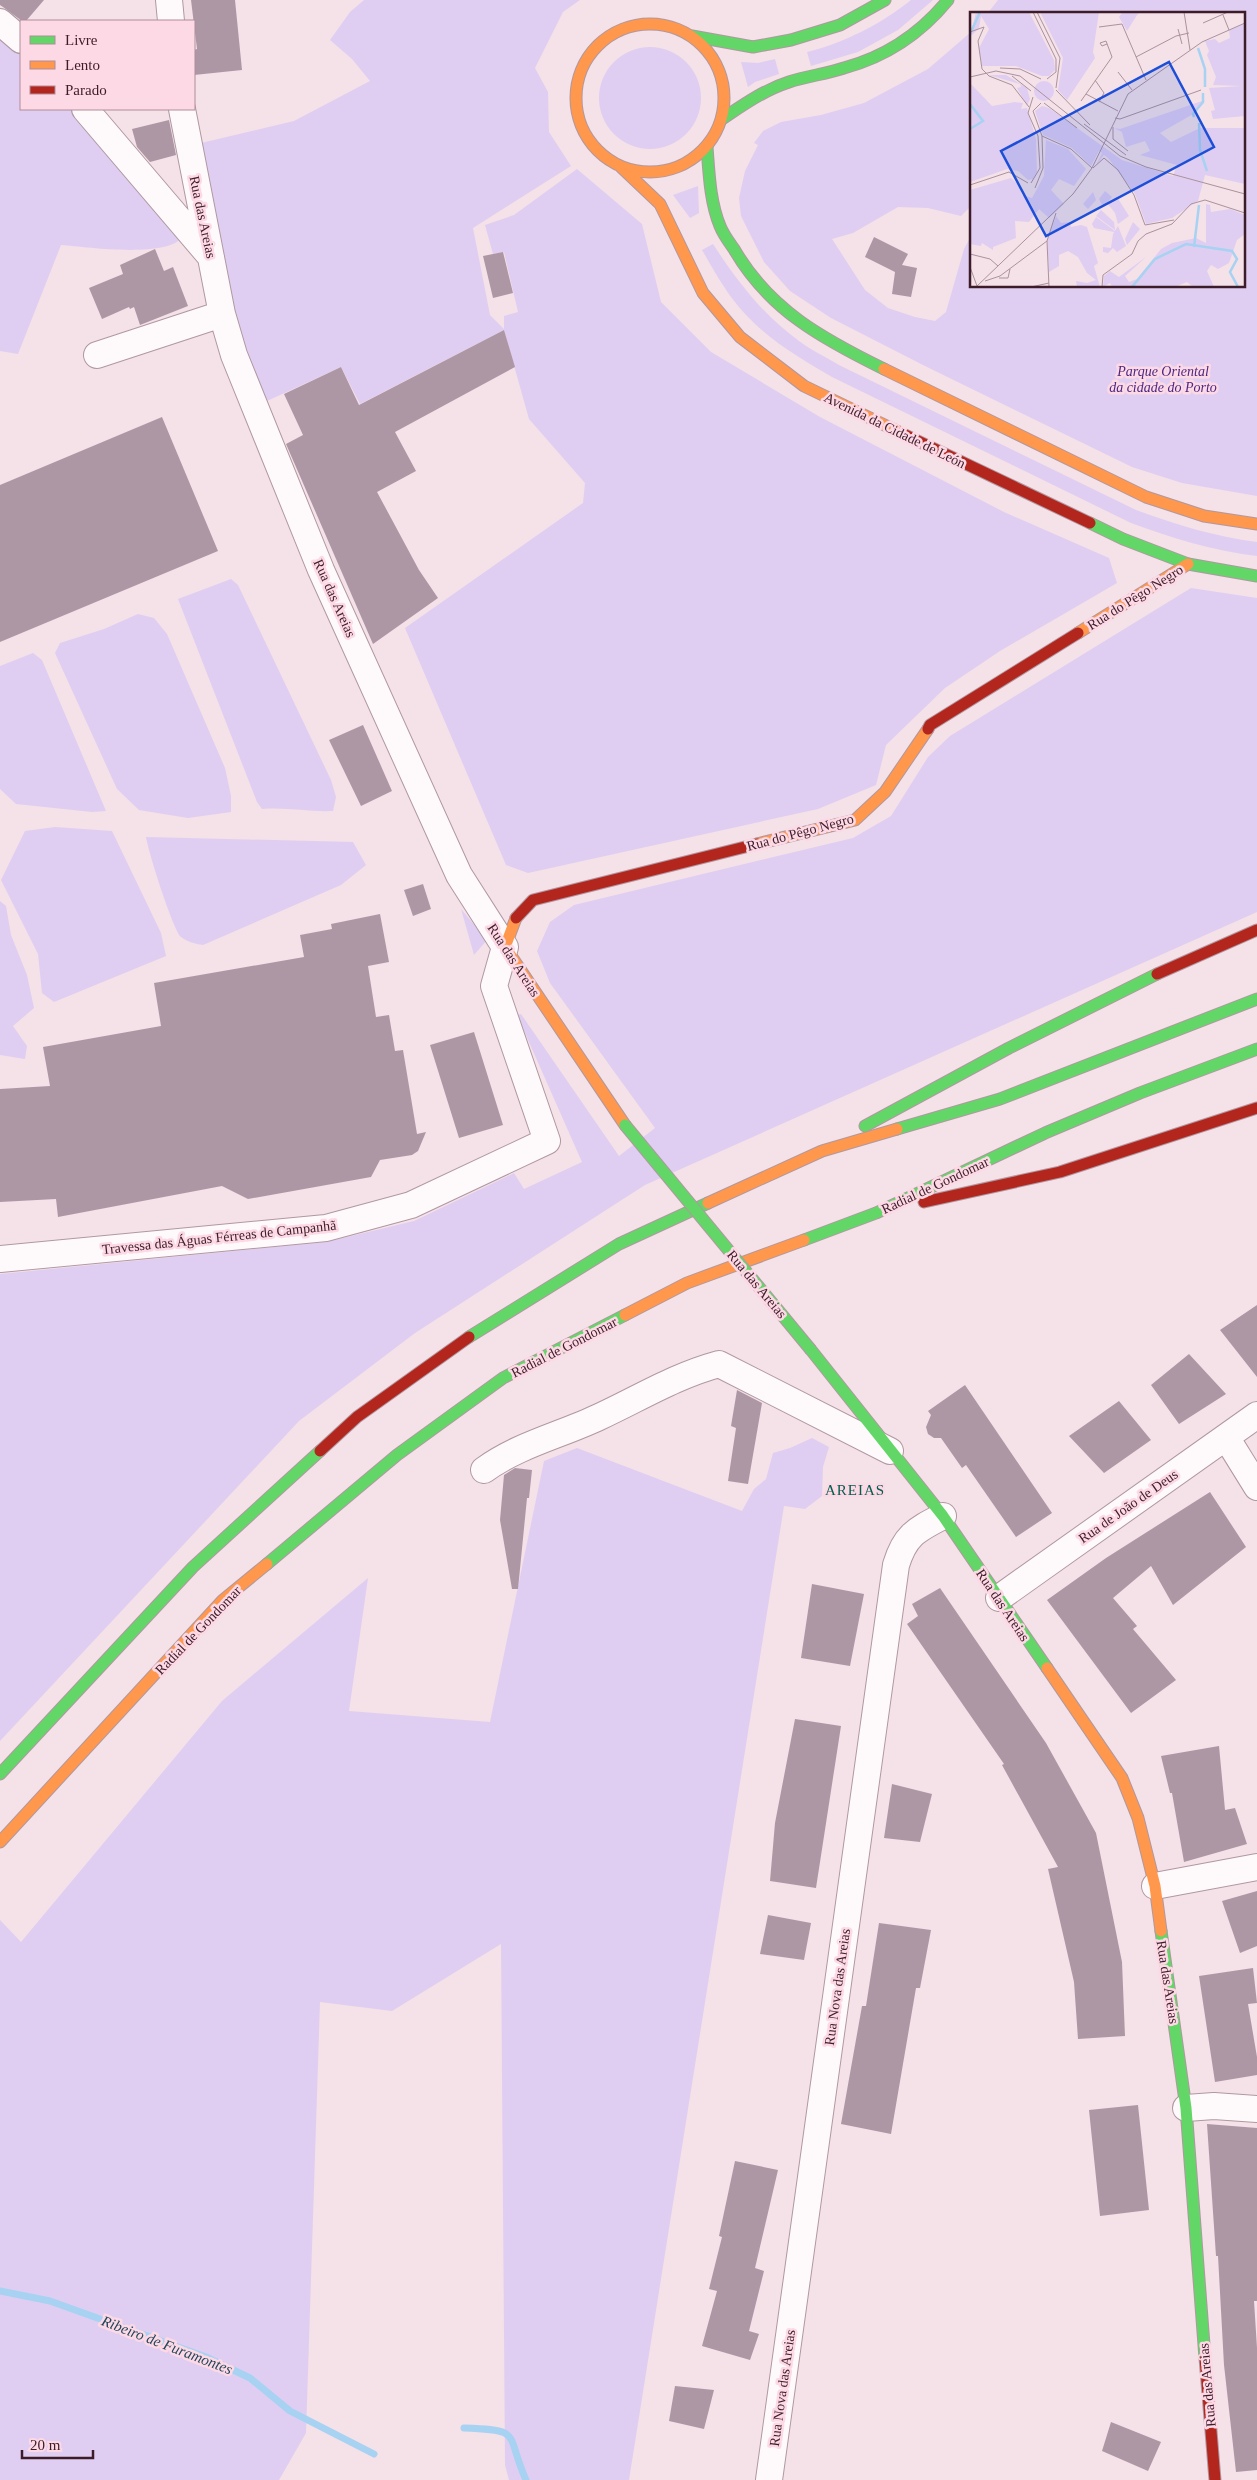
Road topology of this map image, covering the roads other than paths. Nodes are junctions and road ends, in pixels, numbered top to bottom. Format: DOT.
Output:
graph roads {
  1 [pos="169,0"];
  2 [pos="885,0"];
  3 [pos="948,0"];
  4 [pos="172,20"];
  5 [pos="0,22"];
  6 [pos="692,36"];
  7 [pos="20,39"];
  8 [pos="85,110"];
  9 [pos="182,110"];
  10 [pos="722,119"];
  11 [pos="707,146"];
  12 [pos="621,168"];
  13 [pos="213,259"];
  14 [pos="222,314"];
  15 [pos="96,355"];
  16 [pos="1257,524"];
  17 [pos="1188,564"];
  18 [pos="1257,576"];
  19 [pos="1257,930"];
  20 [pos="505,947"];
  21 [pos="1257,999"];
  22 [pos="1257,1049"];
  23 [pos="1257,1108"];
  24 [pos="822,1151"];
  25 [pos="876,1213"];
  26 [pos="0,1259"];
  27 [pos="1257,1416"];
  28 [pos="1226,1436"];
  29 [pos="890,1451"];
  30 [pos="484,1470"];
  31 [pos="1257,1487"];
  32 [pos="942,1516"];
  33 [pos="998,1598"];
  34 [pos="0,1774"];
  35 [pos="0,1842"];
  36 [pos="1257,1867"];
  37 [pos="1154,1886"];
  38 [pos="1186,2108"];
  39 [pos="1257,2109"];
  40 [pos="769,2480"];
  41 [pos="1215,2480"];
  1 -- 4 [label="street"];
  2 -- 6 [label="main road"];
  3 -- 10 [label="main road"];
  5 -- 7 [label="street"];
  6 -- 10 [label="main road"];
  6 -- 12 [label="main road"];
  8 -- 13 [label="street"];
  9 -- 13 [label="street, Rua das Areias"];
  10 -- 11 [label="main road"];
  11 -- 12 [label="main road"];
  11 -- 16 [label="main road"];
  12 -- 17 [label="main road, Avenida da Cidade de León"];
  13 -- 14 [label="street, Rua das Areias"];
  14 -- 15 [label="street"];
  14 -- 20 [label="street, Rua das Areias"];
  17 -- 18 [label="main road, Avenida da Cidade de León"];
  17 -- 20 [label="main road, Rua do Pêgo Negro"];
  19 -- 24 [label="main road"];
  20 -- 26 [label="street, Travessa das Águas Férreas de Campanhã"];
  20 -- 29 [label="main road, Rua das Areias, bridge"];
  21 -- 24 [label="main road"];
  22 -- 25 [label="main road, Radial de Gondomar"];
  23 -- 25 [label="main road"];
  24 -- 34 [label="main road"];
  25 -- 35 [label="main road, Radial de Gondomar"];
  27 -- 28 [label="street, Rua de João de Deus"];
  28 -- 31 [label="street"];
  28 -- 33 [label="street, Rua de João de Deus"];
  29 -- 30 [label="street"];
  29 -- 32 [label="main road, Rua das Areias"];
  32 -- 33 [label="main road, Rua das Areias"];
  32 -- 40 [label="street, Rua Nova das Areias"];
  33 -- 37 [label="main road, Rua das Areias"];
  36 -- 37 [label="street"];
  37 -- 38 [label="main road, Rua das Areias"];
  38 -- 39 [label="street"];
  38 -- 41 [label="main road, Rua das Areias"];
}
